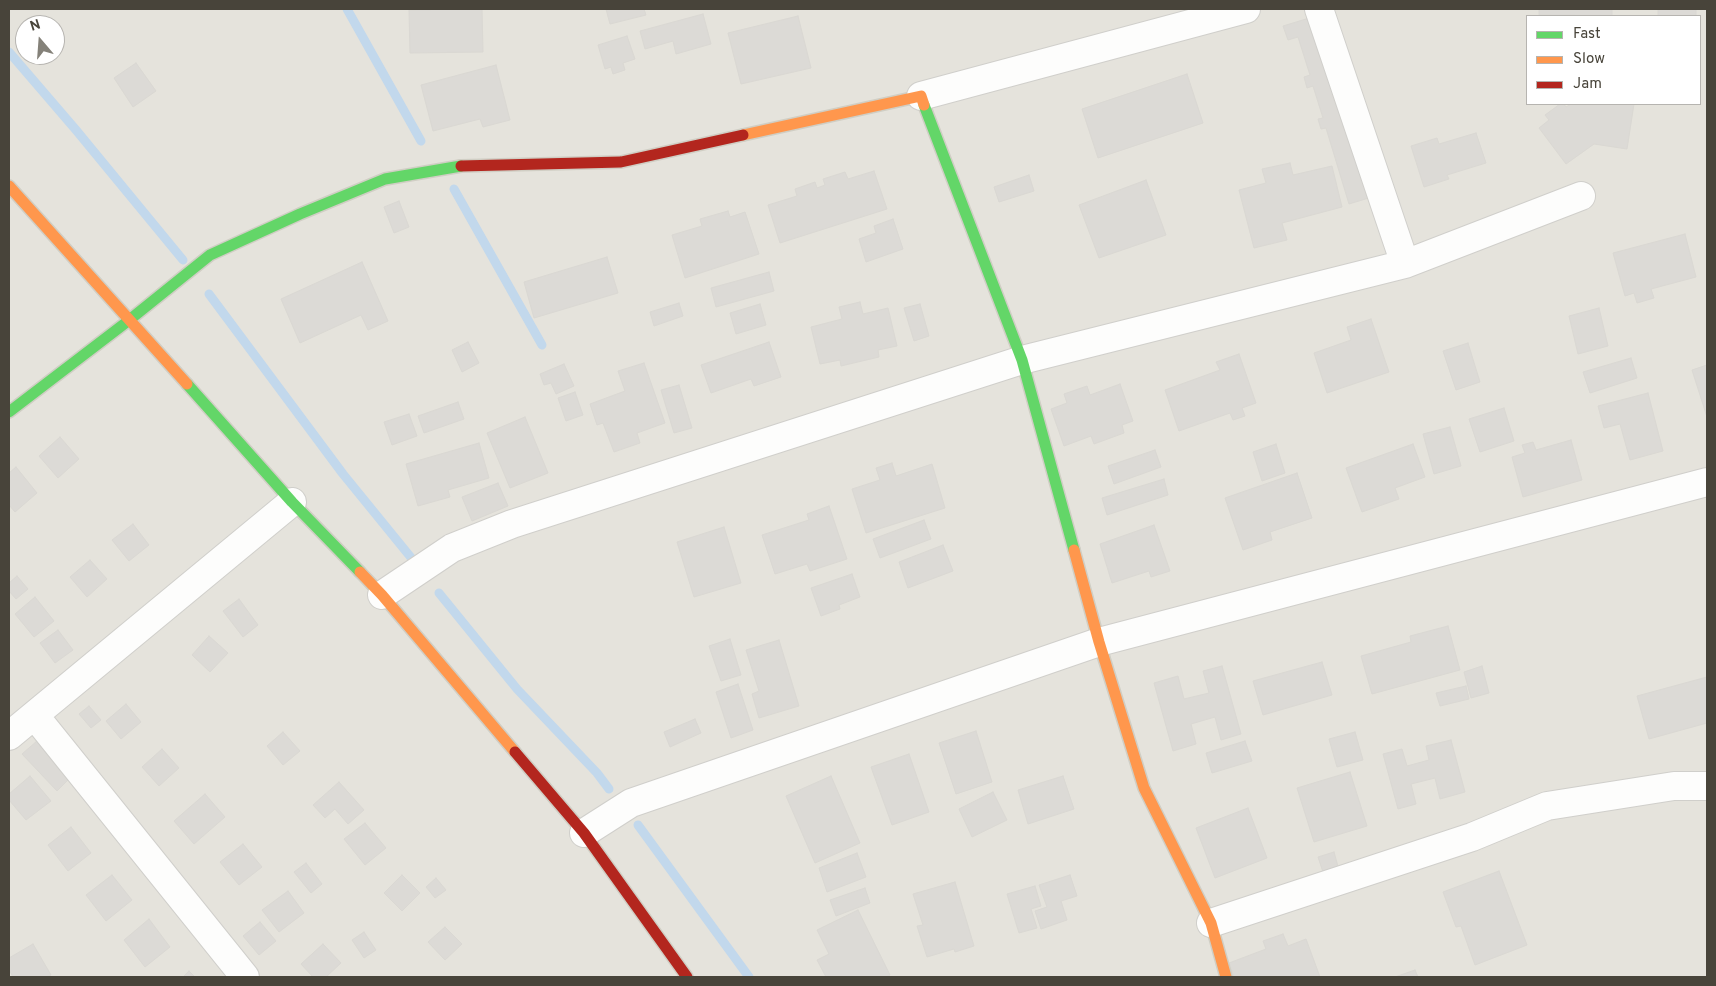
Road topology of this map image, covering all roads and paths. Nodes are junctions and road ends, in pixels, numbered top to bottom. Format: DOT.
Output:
graph roads {
  1 [pos="1246,9"];
  2 [pos="1319,9"];
  3 [pos="922,96"];
  4 [pos="9,186"];
  5 [pos="1581,196"];
  6 [pos="1404,264"];
  7 [pos="128,321"];
  8 [pos="1022,360"];
  9 [pos="9,412"];
  10 [pos="1707,482"];
  11 [pos="292,502"];
  12 [pos="382,595"];
  13 [pos="1099,642"];
  14 [pos="35,716"];
  15 [pos="9,736"];
  16 [pos="1707,786"];
  17 [pos="584,833"];
  18 [pos="1211,923"];
  19 [pos="245,977"];
  20 [pos="687,977"];
  21 [pos="1226,977"];
  1 -- 3 [label="street"];
  2 -- 6 [label="street"];
  3 -- 7 [label="street"];
  3 -- 8 [label="street"];
  4 -- 7 [label="street"];
  5 -- 6 [label="street"];
  6 -- 8 [label="street"];
  7 -- 9 [label="street"];
  7 -- 11 [label="street"];
  8 -- 12 [label="street"];
  8 -- 13 [label="street"];
  10 -- 13 [label="street"];
  11 -- 12 [label="street"];
  11 -- 14 [label="street"];
  12 -- 17 [label="street"];
  13 -- 17 [label="street"];
  13 -- 18 [label="street"];
  14 -- 15 [label="street"];
  14 -- 19 [label="street"];
  16 -- 18 [label="street"];
  17 -- 20 [label="street"];
  18 -- 21 [label="street"];
}
